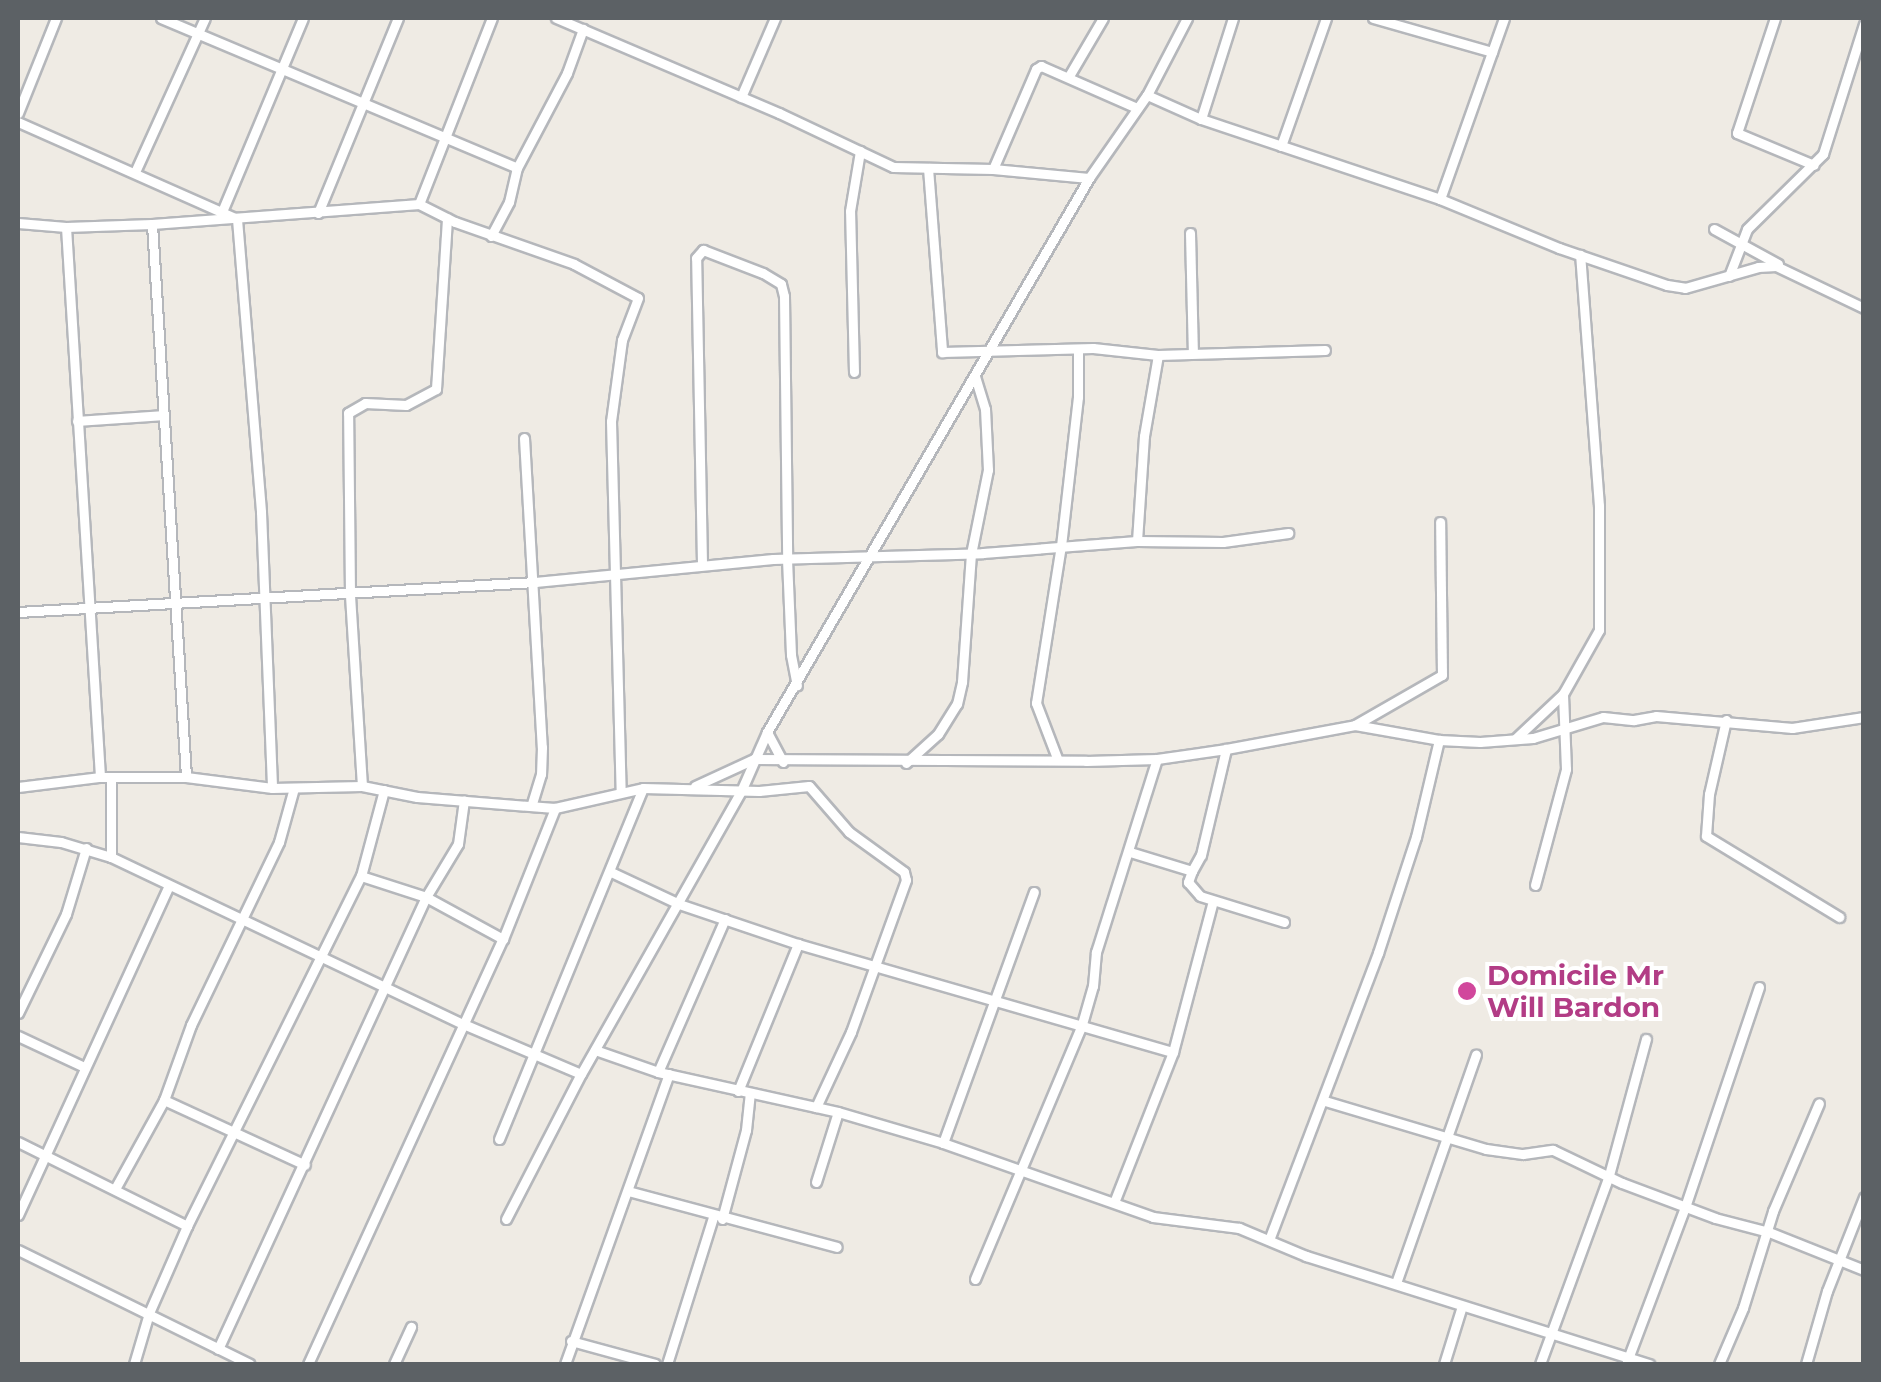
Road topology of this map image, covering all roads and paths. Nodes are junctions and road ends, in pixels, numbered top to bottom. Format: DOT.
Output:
graph roads {
  1 [pos="56,18"];
  2 [pos="162,18"];
  3 [pos="205,18"];
  4 [pos="304,18"];
  5 [pos="398,18"];
  6 [pos="492,18"];
  7 [pos="556,18"];
  8 [pos="775,18"];
  9 [pos="1104,18"];
  10 [pos="1187,18"];
  11 [pos="1233,18"];
  12 [pos="1326,18"];
  13 [pos="1373,18"];
  14 [pos="1419,18"];
  15 [pos="1504,18"];
  16 [pos="1775,18"];
  17 [pos="1864,24"];
  18 [pos="583,29"];
  19 [pos="1414,30"];
  20 [pos="197,34"];
  21 [pos="1492,52"];
  22 [pos="282,67"];
  23 [pos="1069,76"];
  24 [pos="1147,95"];
  25 [pos="740,97"];
  26 [pos="366,104"];
  27 [pos="1137,108"];
  28 [pos="18,113"];
  29 [pos="1201,119"];
  30 [pos="18,122"];
  31 [pos="442,139"];
  32 [pos="1281,146"];
  33 [pos="860,151"];
  34 [pos="1814,166"];
  35 [pos="517,168"];
  36 [pos="928,168"];
  37 [pos="993,169"];
  38 [pos="134,172"];
  39 [pos="1088,178"];
  40 [pos="1440,200"];
  41 [pos="419,204"];
  42 [pos="318,213"];
  43 [pos="221,214"];
  44 [pos="447,218"];
  45 [pos="237,219"];
  46 [pos="18,223"];
  47 [pos="152,224"];
  48 [pos="66,227"];
  49 [pos="1714,229"];
  50 [pos="1190,233"];
  51 [pos="491,236"];
  52 [pos="1740,242"];
  53 [pos="1580,254"];
  54 [pos="1791,271"];
  55 [pos="1729,276"];
  56 [pos="1864,308"];
  57 [pos="1078,349"];
  58 [pos="1326,350"];
  59 [pos="986,353"];
  60 [pos="1192,353"];
  61 [pos="1158,355"];
  62 [pos="854,372"];
  63 [pos="975,377"];
  64 [pos="164,415"];
  65 [pos="77,421"];
  66 [pos="524,438"];
  67 [pos="1440,522"];
  68 [pos="1288,533"];
  69 [pos="1136,541"];
  70 [pos="1061,546"];
  71 [pos="970,554"];
  72 [pos="870,557"];
  73 [pos="787,560"];
  74 [pos="702,563"];
  75 [pos="613,573"];
  76 [pos="535,582"];
  77 [pos="350,592"];
  78 [pos="264,598"];
  79 [pos="176,603"];
  80 [pos="88,607"];
  81 [pos="18,612"];
  82 [pos="798,685"];
  83 [pos="1563,694"];
  84 [pos="1864,717"];
  85 [pos="1726,720"];
  86 [pos="1355,726"];
  87 [pos="1564,730"];
  88 [pos="767,732"];
  89 [pos="1515,739"];
  90 [pos="1439,740"];
  91 [pos="1226,749"];
  92 [pos="1058,758"];
  93 [pos="754,759"];
  94 [pos="1158,759"];
  95 [pos="787,762"];
  96 [pos="906,762"];
  97 [pos="105,777"];
  98 [pos="186,777"];
  99 [pos="362,786"];
  100 [pos="18,787"];
  101 [pos="692,787"];
  102 [pos="785,787"];
  103 [pos="272,788"];
  104 [pos="294,788"];
  105 [pos="643,788"];
  106 [pos="742,789"];
  107 [pos="384,790"];
  108 [pos="621,792"];
  109 [pos="464,800"];
  110 [pos="532,804"];
  111 [pos="555,808"];
  112 [pos="18,838"];
  113 [pos="86,848"];
  114 [pos="1130,852"];
  115 [pos="111,857"];
  116 [pos="1192,871"];
  117 [pos="611,872"];
  118 [pos="362,876"];
  119 [pos="1535,885"];
  120 [pos="168,887"];
  121 [pos="1034,892"];
  122 [pos="426,897"];
  123 [pos="1212,901"];
  124 [pos="680,904"];
  125 [pos="1840,917"];
  126 [pos="240,918"];
  127 [pos="725,919"];
  128 [pos="1284,922"];
  129 [pos="503,939"];
  130 [pos="798,944"];
  131 [pos="319,957"];
  132 [pos="874,964"];
  133 [pos="385,986"];
  134 [pos="1759,987"];
  135 [pos="992,999"];
  136 [pos="18,1013"];
  137 [pos="461,1023"];
  138 [pos="1082,1024"];
  139 [pos="18,1036"];
  140 [pos="1646,1039"];
  141 [pos="595,1050"];
  142 [pos="532,1052"];
  143 [pos="1172,1052"];
  144 [pos="1476,1055"];
  145 [pos="82,1066"];
  146 [pos="664,1073"];
  147 [pos="581,1074"];
  148 [pos="738,1091"];
  149 [pos="750,1093"];
  150 [pos="164,1100"];
  151 [pos="1325,1101"];
  152 [pos="1819,1104"];
  153 [pos="816,1107"];
  154 [pos="838,1112"];
  155 [pos="235,1134"];
  156 [pos="1450,1137"];
  157 [pos="499,1138"];
  158 [pos="18,1142"];
  159 [pos="943,1142"];
  160 [pos="45,1154"];
  161 [pos="305,1166"];
  162 [pos="1022,1170"];
  163 [pos="1609,1175"];
  164 [pos="816,1182"];
  165 [pos="116,1187"];
  166 [pos="628,1191"];
  167 [pos="1864,1198"];
  168 [pos="1115,1200"];
  169 [pos="1685,1208"];
  170 [pos="18,1215"];
  171 [pos="718,1218"];
  172 [pos="506,1219"];
  173 [pos="187,1226"];
  174 [pos="1769,1232"];
  175 [pos="1270,1240"];
  176 [pos="836,1247"];
  177 [pos="18,1250"];
  178 [pos="1839,1263"];
  179 [pos="1864,1270"];
  180 [pos="975,1279"];
  181 [pos="1396,1283"];
  182 [pos="1462,1306"];
  183 [pos="149,1314"];
  184 [pos="411,1327"];
  185 [pos="1551,1334"];
  186 [pos="571,1341"];
  187 [pos="218,1349"];
  188 [pos="237,1361"];
  189 [pos="1627,1361"];
  190 [pos="134,1364"];
  191 [pos="250,1364"];
  192 [pos="308,1364"];
  193 [pos="394,1364"];
  194 [pos="565,1364"];
  195 [pos="655,1364"];
  196 [pos="668,1364"];
  197 [pos="1444,1364"];
  198 [pos="1540,1364"];
  199 [pos="1649,1364"];
  200 [pos="1719,1364"];
  201 [pos="1806,1364"];
  1 -- 28 [label="street"];
  2 -- 20 [label="street"];
  3 -- 20 [label="street"];
  4 -- 22 [label="street"];
  5 -- 26 [label="street"];
  6 -- 31 [label="street"];
  7 -- 18 [label="street"];
  8 -- 25 [label="street"];
  9 -- 23 [label="street"];
  10 -- 24 [label="street"];
  11 -- 29 [label="street"];
  12 -- 32 [label="street"];
  13 -- 19 [label="street"];
  14 -- 19 [label="street"];
  15 -- 21 [label="street"];
  16 -- 34 [label="street"];
  17 -- 34 [label="street"];
  18 -- 25 [label="street"];
  18 -- 35 [label="street"];
  19 -- 21 [label="street"];
  20 -- 22 [label="street"];
  20 -- 38 [label="street"];
  21 -- 40 [label="street"];
  22 -- 26 [label="street"];
  22 -- 43 [label="street"];
  23 -- 27 [label="street"];
  23 -- 37 [label="street"];
  24 -- 27 [label="street"];
  24 -- 29 [label="street"];
  25 -- 33 [label="street"];
  26 -- 31 [label="street"];
  26 -- 42 [label="street"];
  27 -- 39 [label="street"];
  29 -- 32 [label="street"];
  30 -- 38 [label="street"];
  31 -- 35 [label="street"];
  31 -- 41 [label="street"];
  32 -- 40 [label="street"];
  33 -- 36 [label="street"];
  33 -- 62 [label="street"];
  34 -- 52 [label="street"];
  35 -- 51 [label="street"];
  36 -- 37 [label="street"];
  36 -- 59 [label="street"];
  37 -- 39 [label="street"];
  38 -- 43 [label="street"];
  39 -- 59 [label="street"];
  40 -- 53 [label="street"];
  41 -- 42 [label="street"];
  41 -- 44 [label="street"];
  42 -- 45 [label="street"];
  43 -- 45 [label="street"];
  44 -- 51 [label="street"];
  44 -- 77 [label="street"];
  45 -- 47 [label="street"];
  45 -- 78 [label="street"];
  46 -- 48 [label="street"];
  47 -- 48 [label="street"];
  47 -- 64 [label="street"];
  48 -- 65 [label="street"];
  49 -- 52 [label="street"];
  50 -- 60 [label="street"];
  51 -- 75 [label="street"];
  52 -- 54 [label="street"];
  52 -- 55 [label="street"];
  53 -- 55 [label="street"];
  53 -- 83 [label="street"];
  54 -- 55 [label="street"];
  54 -- 56 [label="street"];
  57 -- 59 [label="street"];
  57 -- 61 [label="street"];
  57 -- 70 [label="street"];
  58 -- 60 [label="street"];
  59 -- 63 [label="street"];
  60 -- 61 [label="street"];
  61 -- 69 [label="street"];
  63 -- 71 [label="street"];
  63 -- 72 [label="street"];
  64 -- 65 [label="street"];
  64 -- 79 [label="street"];
  65 -- 80 [label="street"];
  66 -- 76 [label="street"];
  67 -- 86 [label="street"];
  68 -- 69 [label="street"];
  69 -- 70 [label="street"];
  70 -- 71 [label="street"];
  70 -- 92 [label="street"];
  71 -- 72 [label="street"];
  71 -- 96 [label="street"];
  72 -- 73 [label="street"];
  72 -- 82 [label="street"];
  73 -- 74 [label="street"];
  73 -- 74 [label="street"];
  73 -- 82 [label="street"];
  74 -- 75 [label="street"];
  75 -- 76 [label="street"];
  75 -- 108 [label="street"];
  76 -- 77 [label="street"];
  76 -- 110 [label="street"];
  77 -- 78 [label="street"];
  77 -- 99 [label="street"];
  78 -- 79 [label="street"];
  78 -- 103 [label="street"];
  79 -- 80 [label="street"];
  79 -- 98 [label="street"];
  80 -- 81 [label="street"];
  80 -- 97 [label="street"];
  82 -- 88 [label="street"];
  83 -- 87 [label="street"];
  83 -- 89 [label="street"];
  84 -- 85 [label="street"];
  85 -- 87 [label="street"];
  85 -- 125 [label="street"];
  86 -- 90 [label="street"];
  86 -- 91 [label="street"];
  87 -- 89 [label="street"];
  87 -- 119 [label="street"];
  88 -- 93 [label="street"];
  88 -- 95 [label="street"];
  89 -- 90 [label="street"];
  90 -- 151 [label="street"];
  91 -- 94 [label="street"];
  91 -- 116 [label="street"];
  92 -- 94 [label="street"];
  92 -- 96 [label="street"];
  93 -- 95 [label="street"];
  93 -- 101 [label="street"];
  93 -- 106 [label="street"];
  94 -- 114 [label="street"];
  95 -- 96 [label="street"];
  95 -- 102 [label="street"];
  97 -- 98 [label="street"];
  97 -- 100 [label="street"];
  97 -- 115 [label="street"];
  98 -- 103 [label="street"];
  99 -- 104 [label="street"];
  99 -- 107 [label="street"];
  101 -- 105 [label="street"];
  101 -- 106 [label="street"];
  102 -- 106 [label="street"];
  102 -- 132 [label="street"];
  103 -- 104 [label="street"];
  104 -- 126 [label="street"];
  105 -- 108 [label="street"];
  105 -- 117 [label="street"];
  106 -- 124 [label="street"];
  107 -- 109 [label="street"];
  107 -- 118 [label="street"];
  108 -- 111 [label="street"];
  109 -- 110 [label="street"];
  109 -- 122 [label="street"];
  110 -- 111 [label="street"];
  111 -- 129 [label="street"];
  112 -- 113 [label="street"];
  113 -- 115 [label="street"];
  113 -- 136 [label="street"];
  114 -- 116 [label="street"];
  114 -- 138 [label="street"];
  115 -- 120 [label="street"];
  116 -- 123 [label="street"];
  117 -- 124 [label="street"];
  117 -- 142 [label="street"];
  118 -- 122 [label="street"];
  118 -- 131 [label="street"];
  120 -- 126 [label="street"];
  120 -- 145 [label="street"];
  121 -- 135 [label="street"];
  122 -- 129 [label="street"];
  122 -- 133 [label="street"];
  123 -- 128 [label="street"];
  123 -- 143 [label="street"];
  124 -- 127 [label="street"];
  124 -- 141 [label="street"];
  126 -- 131 [label="street"];
  126 -- 150 [label="street"];
  127 -- 130 [label="street"];
  127 -- 146 [label="street"];
  129 -- 137 [label="street"];
  130 -- 132 [label="street"];
  130 -- 148 [label="street"];
  131 -- 133 [label="street"];
  131 -- 155 [label="street"];
  132 -- 135 [label="street"];
  132 -- 153 [label="street"];
  133 -- 137 [label="street"];
  133 -- 161 [label="street"];
  134 -- 169 [label="street"];
  135 -- 138 [label="street"];
  135 -- 159 [label="street"];
  137 -- 142 [label="street"];
  137 -- 192 [label="street"];
  138 -- 143 [label="street"];
  138 -- 162 [label="street"];
  139 -- 145 [label="street"];
  140 -- 163 [label="street"];
  141 -- 146 [label="street"];
  141 -- 147 [label="street"];
  142 -- 147 [label="street"];
  142 -- 157 [label="street"];
  143 -- 168 [label="street"];
  144 -- 156 [label="street"];
  145 -- 160 [label="street"];
  146 -- 148 [label="street"];
  146 -- 166 [label="street"];
  147 -- 172 [label="street"];
  148 -- 149 [label="street"];
  149 -- 153 [label="street"];
  149 -- 171 [label="street"];
  150 -- 155 [label="street"];
  150 -- 165 [label="street"];
  151 -- 156 [label="street"];
  151 -- 175 [label="street"];
  152 -- 174 [label="street"];
  153 -- 154 [label="street"];
  154 -- 159 [label="street"];
  154 -- 164 [label="street"];
  155 -- 161 [label="street"];
  155 -- 173 [label="street"];
  156 -- 163 [label="street"];
  156 -- 181 [label="street"];
  158 -- 160 [label="street"];
  159 -- 162 [label="street"];
  160 -- 165 [label="street"];
  160 -- 170 [label="street"];
  161 -- 187 [label="street"];
  162 -- 168 [label="street"];
  162 -- 180 [label="street"];
  163 -- 169 [label="street"];
  163 -- 185 [label="street"];
  165 -- 173 [label="street"];
  166 -- 171 [label="street"];
  166 -- 186 [label="street"];
  167 -- 178 [label="street"];
  168 -- 175 [label="street"];
  169 -- 174 [label="street"];
  169 -- 189 [label="street"];
  171 -- 176 [label="street"];
  171 -- 196 [label="street"];
  173 -- 183 [label="street"];
  174 -- 178 [label="street"];
  174 -- 200 [label="street"];
  175 -- 181 [label="street"];
  177 -- 183 [label="street"];
  178 -- 179 [label="street"];
  178 -- 201 [label="street"];
  181 -- 182 [label="street"];
  182 -- 185 [label="street"];
  182 -- 197 [label="street"];
  183 -- 187 [label="street"];
  183 -- 190 [label="street"];
  184 -- 193 [label="street"];
  185 -- 189 [label="street"];
  185 -- 198 [label="street"];
  186 -- 194 [label="street"];
  186 -- 195 [label="street"];
  187 -- 188 [label="street"];
  188 -- 191 [label="street"];
  189 -- 199 [label="street"];
}
